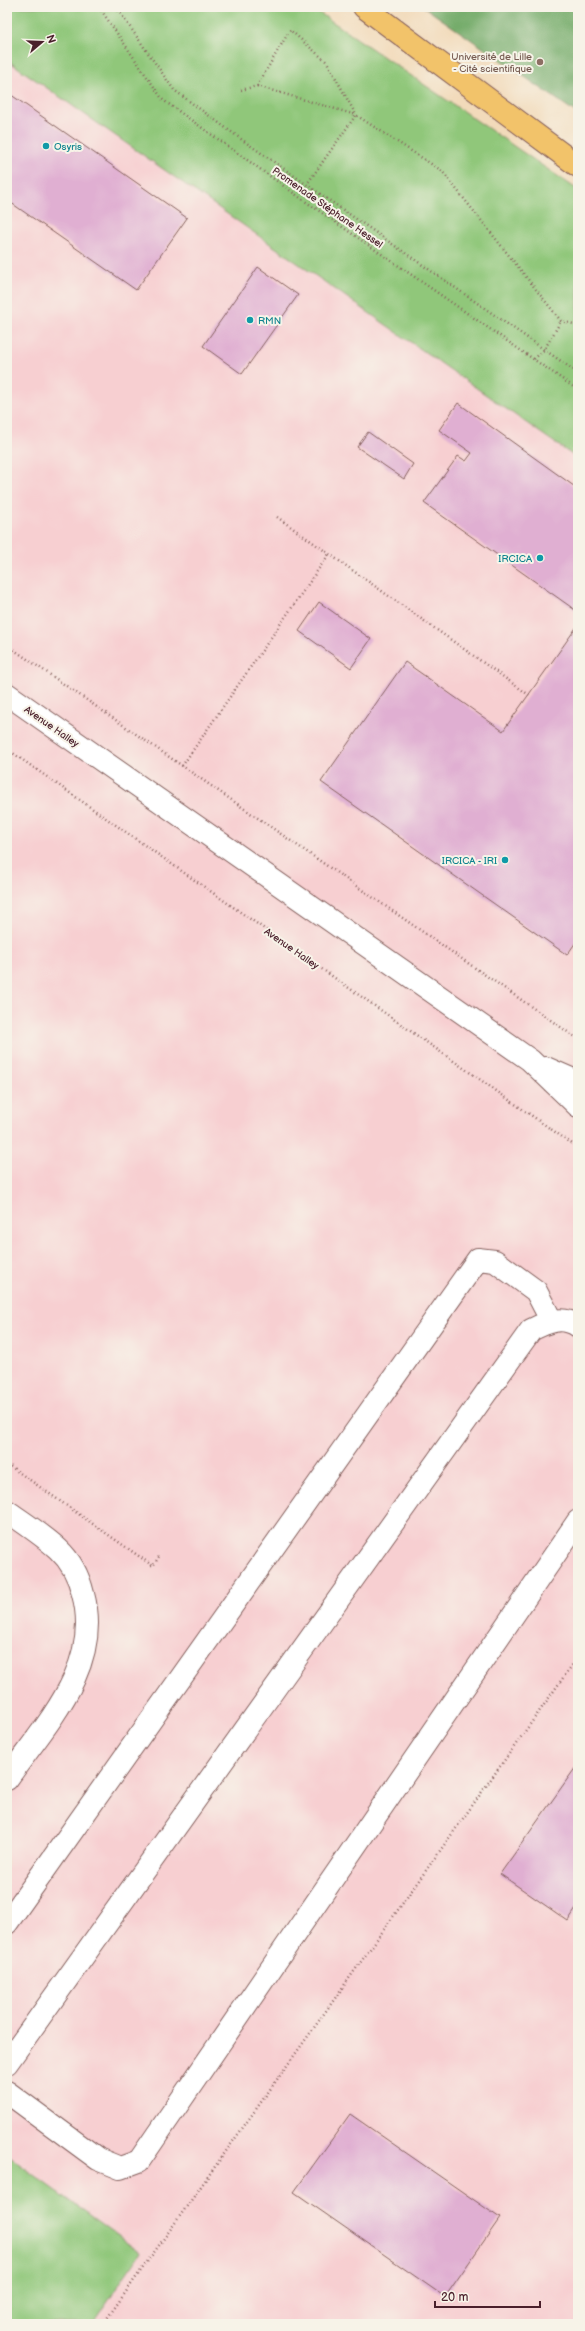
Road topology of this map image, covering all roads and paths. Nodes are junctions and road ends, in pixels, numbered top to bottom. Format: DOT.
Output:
graph roads {
  1 [pos="99,7"];
  2 [pos="116,7"];
  3 [pos="348,7"];
  4 [pos="364,7"];
  5 [pos="433,60"];
  6 [pos="257,86"];
  7 [pos="241,90"];
  8 [pos="356,115"];
  9 [pos="578,166"];
  10 [pos="307,184"];
  11 [pos="561,321"];
  12 [pos="578,325"];
  13 [pos="544,350"];
  14 [pos="534,359"];
  15 [pos="578,373"];
  16 [pos="578,390"];
  17 [pos="277,517"];
  18 [pos="329,554"];
  19 [pos="7,645"];
  20 [pos="7,694"];
  21 [pos="529,695"];
  22 [pos="7,749"];
  23 [pos="182,766"];
  24 [pos="578,1039"];
  25 [pos="530,1060"];
  26 [pos="578,1082"];
  27 [pos="578,1106"];
  28 [pos="578,1148"];
  29 [pos="570,1319"];
  30 [pos="7,1464"];
  31 [pos="7,1511"];
  32 [pos="578,1521"];
  33 [pos="160,1555"];
  34 [pos="578,1657"];
  35 [pos="7,1779"];
  36 [pos="7,1923"];
  37 [pos="7,2063"];
  38 [pos="7,2092"];
  39 [pos="103,2324"];
  1 -- 14 [label="path, Promenade Stéphane Hessel"];
  2 -- 10 [label="path, Promenade Stéphane Hessel"];
  3 -- 5 [label="main road"];
  4 -- 5 [label="main road"];
  5 -- 9 [label="main road"];
  6 -- 7 [label="path"];
  6 -- 8 [label="path"];
  6 -- 8 [label="path"];
  8 -- 10 [label="path"];
  8 -- 11 [label="path"];
  10 -- 13 [label="path, Promenade Stéphane Hessel"];
  11 -- 12 [label="path"];
  11 -- 13 [label="path"];
  13 -- 14 [label="path"];
  13 -- 15 [label="path, Promenade Stéphane Hessel"];
  14 -- 16 [label="path, Promenade Stéphane Hessel"];
  17 -- 18 [label="path"];
  18 -- 21 [label="path"];
  18 -- 23 [label="path"];
  19 -- 23 [label="path"];
  20 -- 25 [label="street, Avenue Halley"];
  22 -- 28 [label="path, Avenue Halley"];
  23 -- 24 [label="path"];
  25 -- 26 [label="street, Avenue Halley"];
  25 -- 27 [label="street, Avenue Halley"];
  29 -- 36 [label="street"];
  29 -- 37 [label="street"];
  30 -- 33 [label="path"];
  31 -- 35 [label="street"];
  32 -- 38 [label="street"];
  34 -- 39 [label="path"];
}
